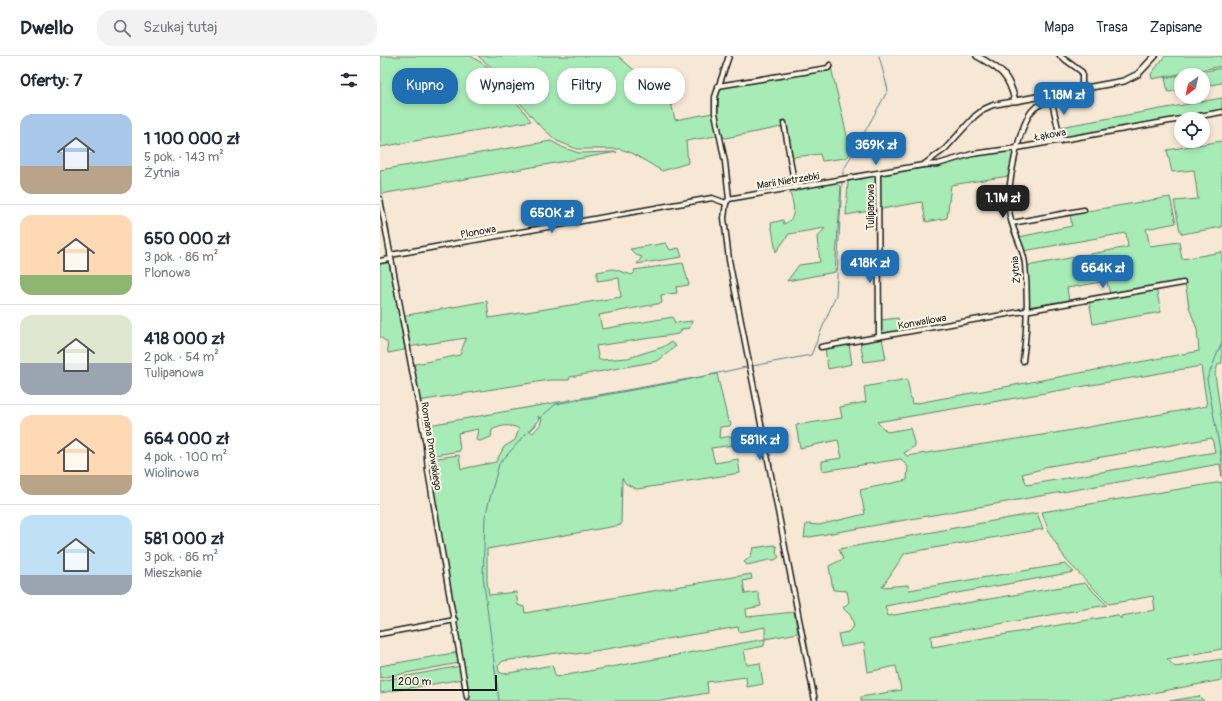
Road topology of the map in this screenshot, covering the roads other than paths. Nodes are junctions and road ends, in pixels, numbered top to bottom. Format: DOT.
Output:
graph roads {
  1 [pos="729,56"];
  2 [pos="977,56"];
  3 [pos="1060,56"];
  4 [pos="1155,56"];
  5 [pos="830,65"];
  6 [pos="718,86"];
  7 [pos="1082,89"];
  8 [pos="1051,97"];
  9 [pos="1015,101"];
  10 [pos="1222,112"];
  11 [pos="1210,114"];
  12 [pos="1174,120"];
  13 [pos="784,123"];
  14 [pos="1061,141"];
  15 [pos="1017,148"];
  16 [pos="923,165"];
  17 [pos="878,174"];
  18 [pos="795,188"];
  19 [pos="380,198"];
  20 [pos="727,201"];
  21 [pos="1084,210"];
  22 [pos="1012,223"];
  23 [pos="390,257"];
  24 [pos="380,260"];
  25 [pos="1183,283"];
  26 [pos="1026,310"];
  27 [pos="878,336"];
  28 [pos="821,346"];
  29 [pos="1023,361"];
  30 [pos="455,620"];
  31 [pos="380,634"];
  32 [pos="467,697"];
  33 [pos="815,701"];
  1 -- 6 [label="street"];
  2 -- 9 [label="street"];
  3 -- 7 [label="street"];
  4 -- 7 [label="street, Marii Nietrzebki"];
  5 -- 6 [label="street"];
  6 -- 20 [label="street"];
  7 -- 8 [label="street, Marii Nietrzebki"];
  8 -- 9 [label="street, Marii Nietrzebki"];
  8 -- 14 [label="street"];
  8 -- 15 [label="street, Żytnia"];
  9 -- 16 [label="street, Marii Nietrzebki"];
  10 -- 11 [label="street, Łąkowa"];
  12 -- 14 [label="street, Łąkowa"];
  13 -- 18 [label="street"];
  14 -- 15 [label="street, Łąkowa"];
  15 -- 16 [label="street, Łąkowa"];
  15 -- 22 [label="street, Żytnia"];
  16 -- 17 [label="street, Marii Nietrzebki"];
  17 -- 18 [label="street, Marii Nietrzebki"];
  17 -- 27 [label="street, Tulipanowa"];
  18 -- 20 [label="street, Marii Nietrzebki"];
  19 -- 23 [label="street, Romana Dmowskiego"];
  20 -- 23 [label="street, Plonowa"];
  20 -- 33 [label="street"];
  21 -- 22 [label="street"];
  22 -- 26 [label="street, Żytnia"];
  23 -- 24 [label="street, Plonowa"];
  23 -- 30 [label="street, Romana Dmowskiego"];
  25 -- 26 [label="street, Konwaliowa"];
  26 -- 27 [label="street, Konwaliowa"];
  26 -- 29 [label="street, Żytnia"];
  27 -- 28 [label="street, Konwaliowa"];
  30 -- 31 [label="street"];
  30 -- 32 [label="street, Romana Dmowskiego"];
}
